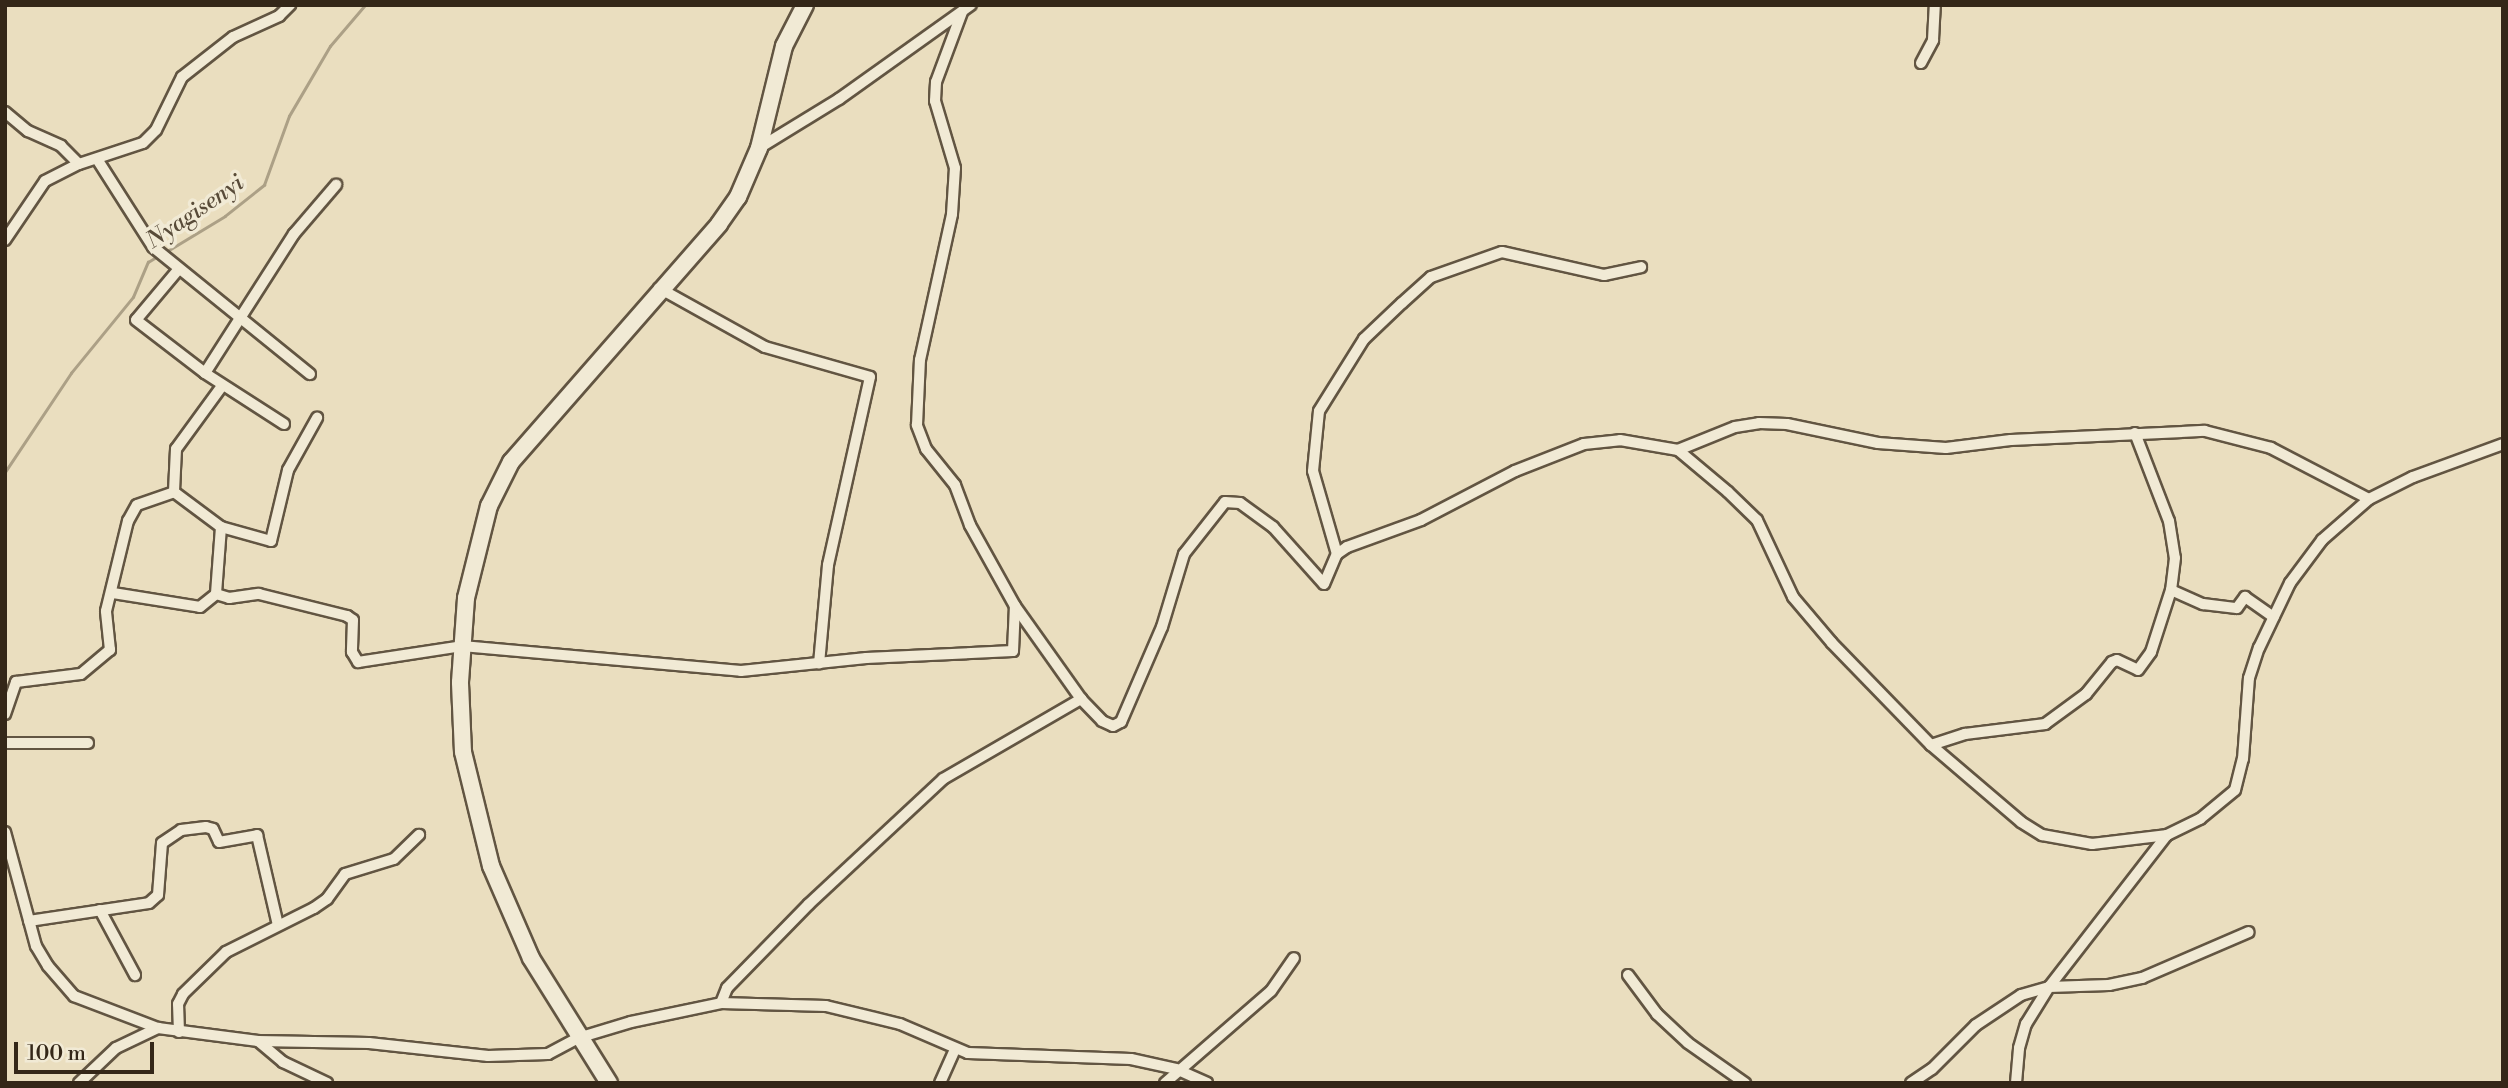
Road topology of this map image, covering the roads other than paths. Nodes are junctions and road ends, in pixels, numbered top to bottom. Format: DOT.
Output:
graph roads {
  1 [pos="290,5"];
  2 [pos="804,5"];
  3 [pos="1935,5"];
  4 [pos="966,8"];
  5 [pos="1921,63"];
  6 [pos="5,112"];
  7 [pos="759,148"];
  8 [pos="97,159"];
  9 [pos="79,164"];
  10 [pos="336,185"];
  11 [pos="5,240"];
  12 [pos="1641,268"];
  13 [pos="177,270"];
  14 [pos="659,288"];
  15 [pos="241,319"];
  16 [pos="205,373"];
  17 [pos="310,374"];
  18 [pos="222,386"];
  19 [pos="317,418"];
  20 [pos="284,424"];
  21 [pos="2135,433"];
  22 [pos="2503,444"];
  23 [pos="1678,450"];
  24 [pos="174,492"];
  25 [pos="2369,499"];
  26 [pos="221,527"];
  27 [pos="1337,554"];
  28 [pos="2171,590"];
  29 [pos="113,593"];
  30 [pos="216,594"];
  31 [pos="1015,606"];
  32 [pos="2274,617"];
  33 [pos="462,646"];
  34 [pos="819,664"];
  35 [pos="1081,699"];
  36 [pos="5,713"];
  37 [pos="5,743"];
  38 [pos="88,743"];
  39 [pos="1931,745"];
  40 [pos="5,832"];
  41 [pos="419,835"];
  42 [pos="2167,835"];
  43 [pos="100,911"];
  44 [pos="30,921"];
  45 [pos="278,925"];
  46 [pos="2249,932"];
  47 [pos="1294,958"];
  48 [pos="135,975"];
  49 [pos="1628,975"];
  50 [pos="2049,987"];
  51 [pos="722,1003"];
  52 [pos="158,1028"];
  53 [pos="179,1032"];
  54 [pos="578,1038"];
  55 [pos="258,1041"];
  56 [pos="955,1049"];
  57 [pos="1176,1069"];
  58 [pos="79,1083"];
  59 [pos="327,1083"];
  60 [pos="609,1083"];
  61 [pos="940,1083"];
  62 [pos="1165,1083"];
  63 [pos="1207,1083"];
  64 [pos="1745,1083"];
  65 [pos="1911,1083"];
  66 [pos="2016,1083"];
  1 -- 8 [label="street"];
  2 -- 7 [label="main road"];
  3 -- 5 [label="street"];
  4 -- 7 [label="street"];
  4 -- 31 [label="street"];
  6 -- 9 [label="street"];
  7 -- 14 [label="main road"];
  8 -- 9 [label="street"];
  8 -- 13 [label="street"];
  9 -- 11 [label="street"];
  10 -- 15 [label="street"];
  12 -- 27 [label="street"];
  13 -- 15 [label="street"];
  13 -- 16 [label="street"];
  14 -- 33 [label="main road"];
  14 -- 34 [label="street"];
  15 -- 16 [label="street"];
  15 -- 17 [label="street"];
  16 -- 18 [label="street"];
  18 -- 20 [label="street"];
  18 -- 24 [label="street"];
  19 -- 26 [label="street"];
  21 -- 23 [label="street"];
  21 -- 25 [label="street"];
  21 -- 28 [label="street"];
  22 -- 25 [label="street"];
  23 -- 27 [label="street"];
  23 -- 39 [label="street"];
  24 -- 26 [label="street"];
  24 -- 29 [label="street"];
  25 -- 32 [label="street"];
  26 -- 30 [label="street"];
  27 -- 35 [label="street"];
  28 -- 32 [label="street"];
  28 -- 39 [label="street"];
  29 -- 30 [label="street"];
  29 -- 36 [label="street"];
  30 -- 33 [label="street"];
  31 -- 34 [label="street"];
  31 -- 35 [label="street"];
  32 -- 42 [label="street"];
  33 -- 34 [label="street"];
  33 -- 54 [label="main road"];
  35 -- 51 [label="street"];
  37 -- 38 [label="street"];
  39 -- 42 [label="street"];
  40 -- 44 [label="street"];
  41 -- 45 [label="street"];
  42 -- 50 [label="street"];
  43 -- 44 [label="street"];
  43 -- 45 [label="street"];
  43 -- 48 [label="street"];
  44 -- 52 [label="street"];
  45 -- 53 [label="street"];
  46 -- 50 [label="street"];
  47 -- 57 [label="street"];
  49 -- 64 [label="street"];
  50 -- 65 [label="street"];
  50 -- 66 [label="street"];
  51 -- 54 [label="street"];
  51 -- 56 [label="street"];
  52 -- 53 [label="street"];
  52 -- 58 [label="street"];
  53 -- 55 [label="street"];
  54 -- 55 [label="street"];
  54 -- 60 [label="main road"];
  55 -- 59 [label="street"];
  56 -- 57 [label="street"];
  56 -- 61 [label="street"];
  57 -- 62 [label="street"];
  57 -- 63 [label="street"];
}
